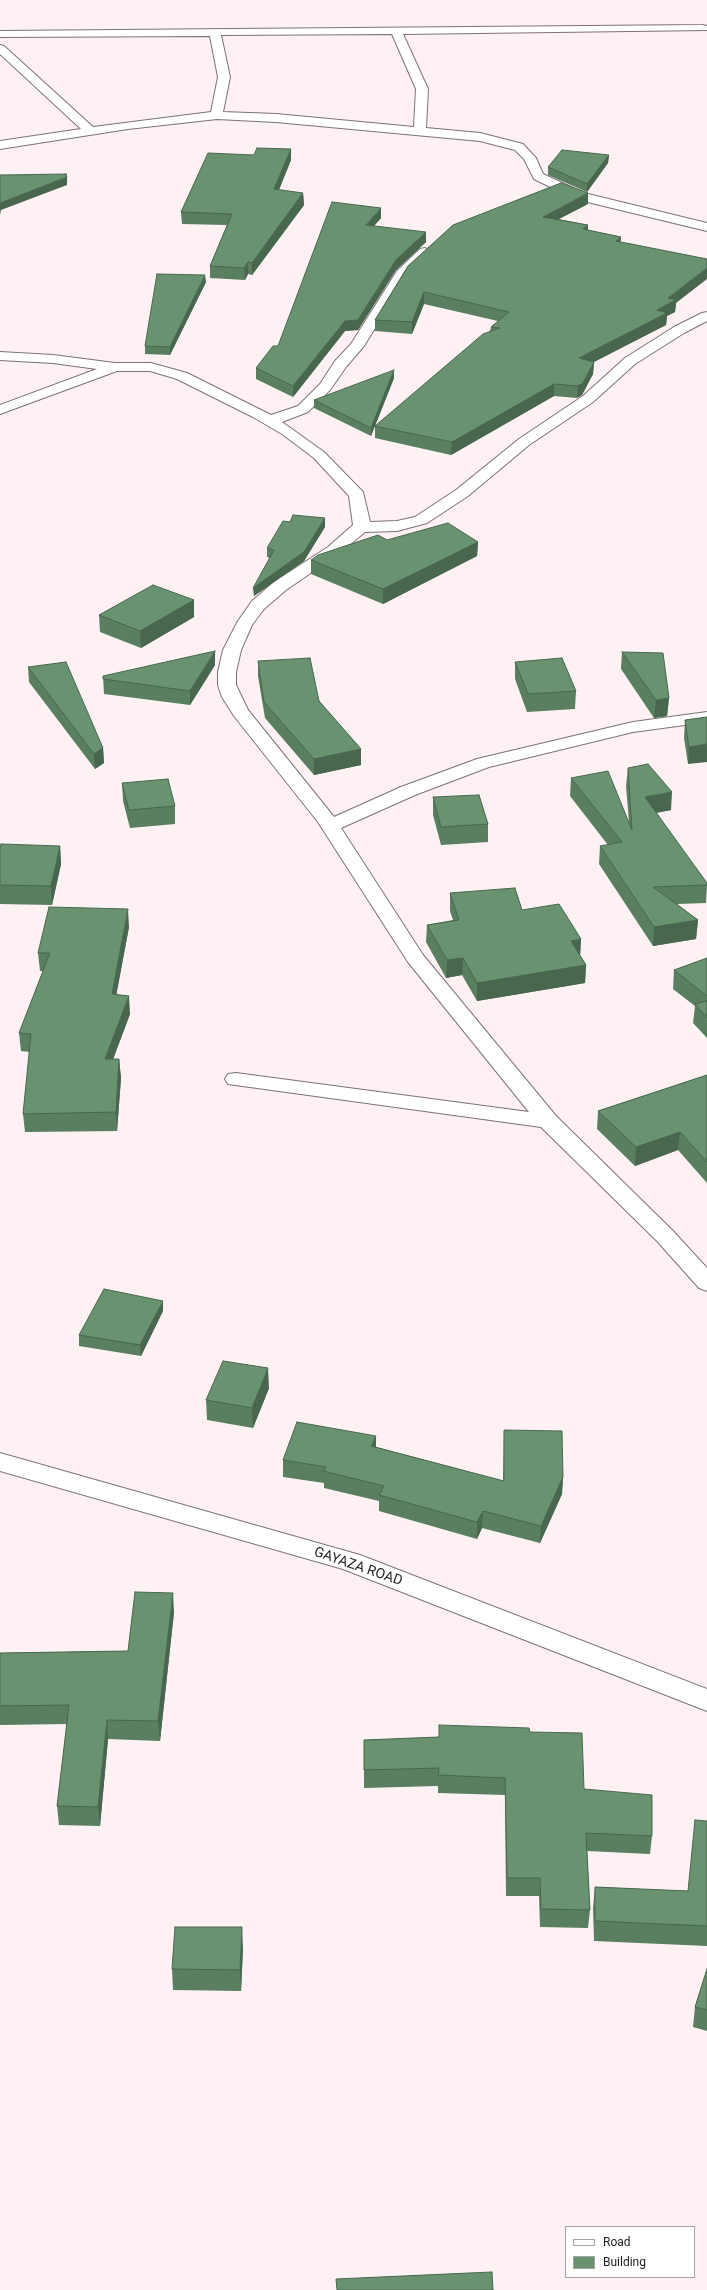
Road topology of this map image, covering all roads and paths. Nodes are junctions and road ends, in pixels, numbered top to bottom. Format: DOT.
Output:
graph roads {
  1 [pos="703,28"];
  2 [pos="398,32"];
  3 [pos="215,33"];
  4 [pos="0,34"];
  5 [pos="0,48"];
  6 [pos="217,115"];
  7 [pos="90,131"];
  8 [pos="420,131"];
  9 [pos="0,145"];
  10 [pos="562,187"];
  11 [pos="541,194"];
  12 [pos="707,227"];
  13 [pos="433,244"];
  14 [pos="707,316"];
  15 [pos="0,356"];
  16 [pos="115,367"];
  17 [pos="0,410"];
  18 [pos="270,421"];
  19 [pos="361,526"];
  20 [pos="707,717"];
  21 [pos="331,826"];
  22 [pos="236,1079"];
  23 [pos="548,1121"];
  24 [pos="707,1283"];
  25 [pos="0,1462"];
  26 [pos="707,1700"];
  1 -- 2 [label="street"];
  2 -- 3 [label="street"];
  2 -- 8 [label="street"];
  3 -- 4 [label="street"];
  3 -- 6 [label="street"];
  5 -- 7 [label="street"];
  6 -- 7 [label="street"];
  6 -- 8 [label="street"];
  7 -- 9 [label="street"];
  8 -- 10 [label="street"];
  10 -- 11 [label="street"];
  10 -- 12 [label="street"];
  13 -- 18 [label="street"];
  14 -- 19 [label="street"];
  15 -- 16 [label="street"];
  16 -- 17 [label="street"];
  16 -- 18 [label="street"];
  18 -- 19 [label="street"];
  19 -- 21 [label="street"];
  20 -- 21 [label="street"];
  21 -- 23 [label="street"];
  22 -- 23 [label="street"];
  23 -- 24 [label="street"];
  25 -- 26 [label="street, GAYAZA ROAD"];
}
